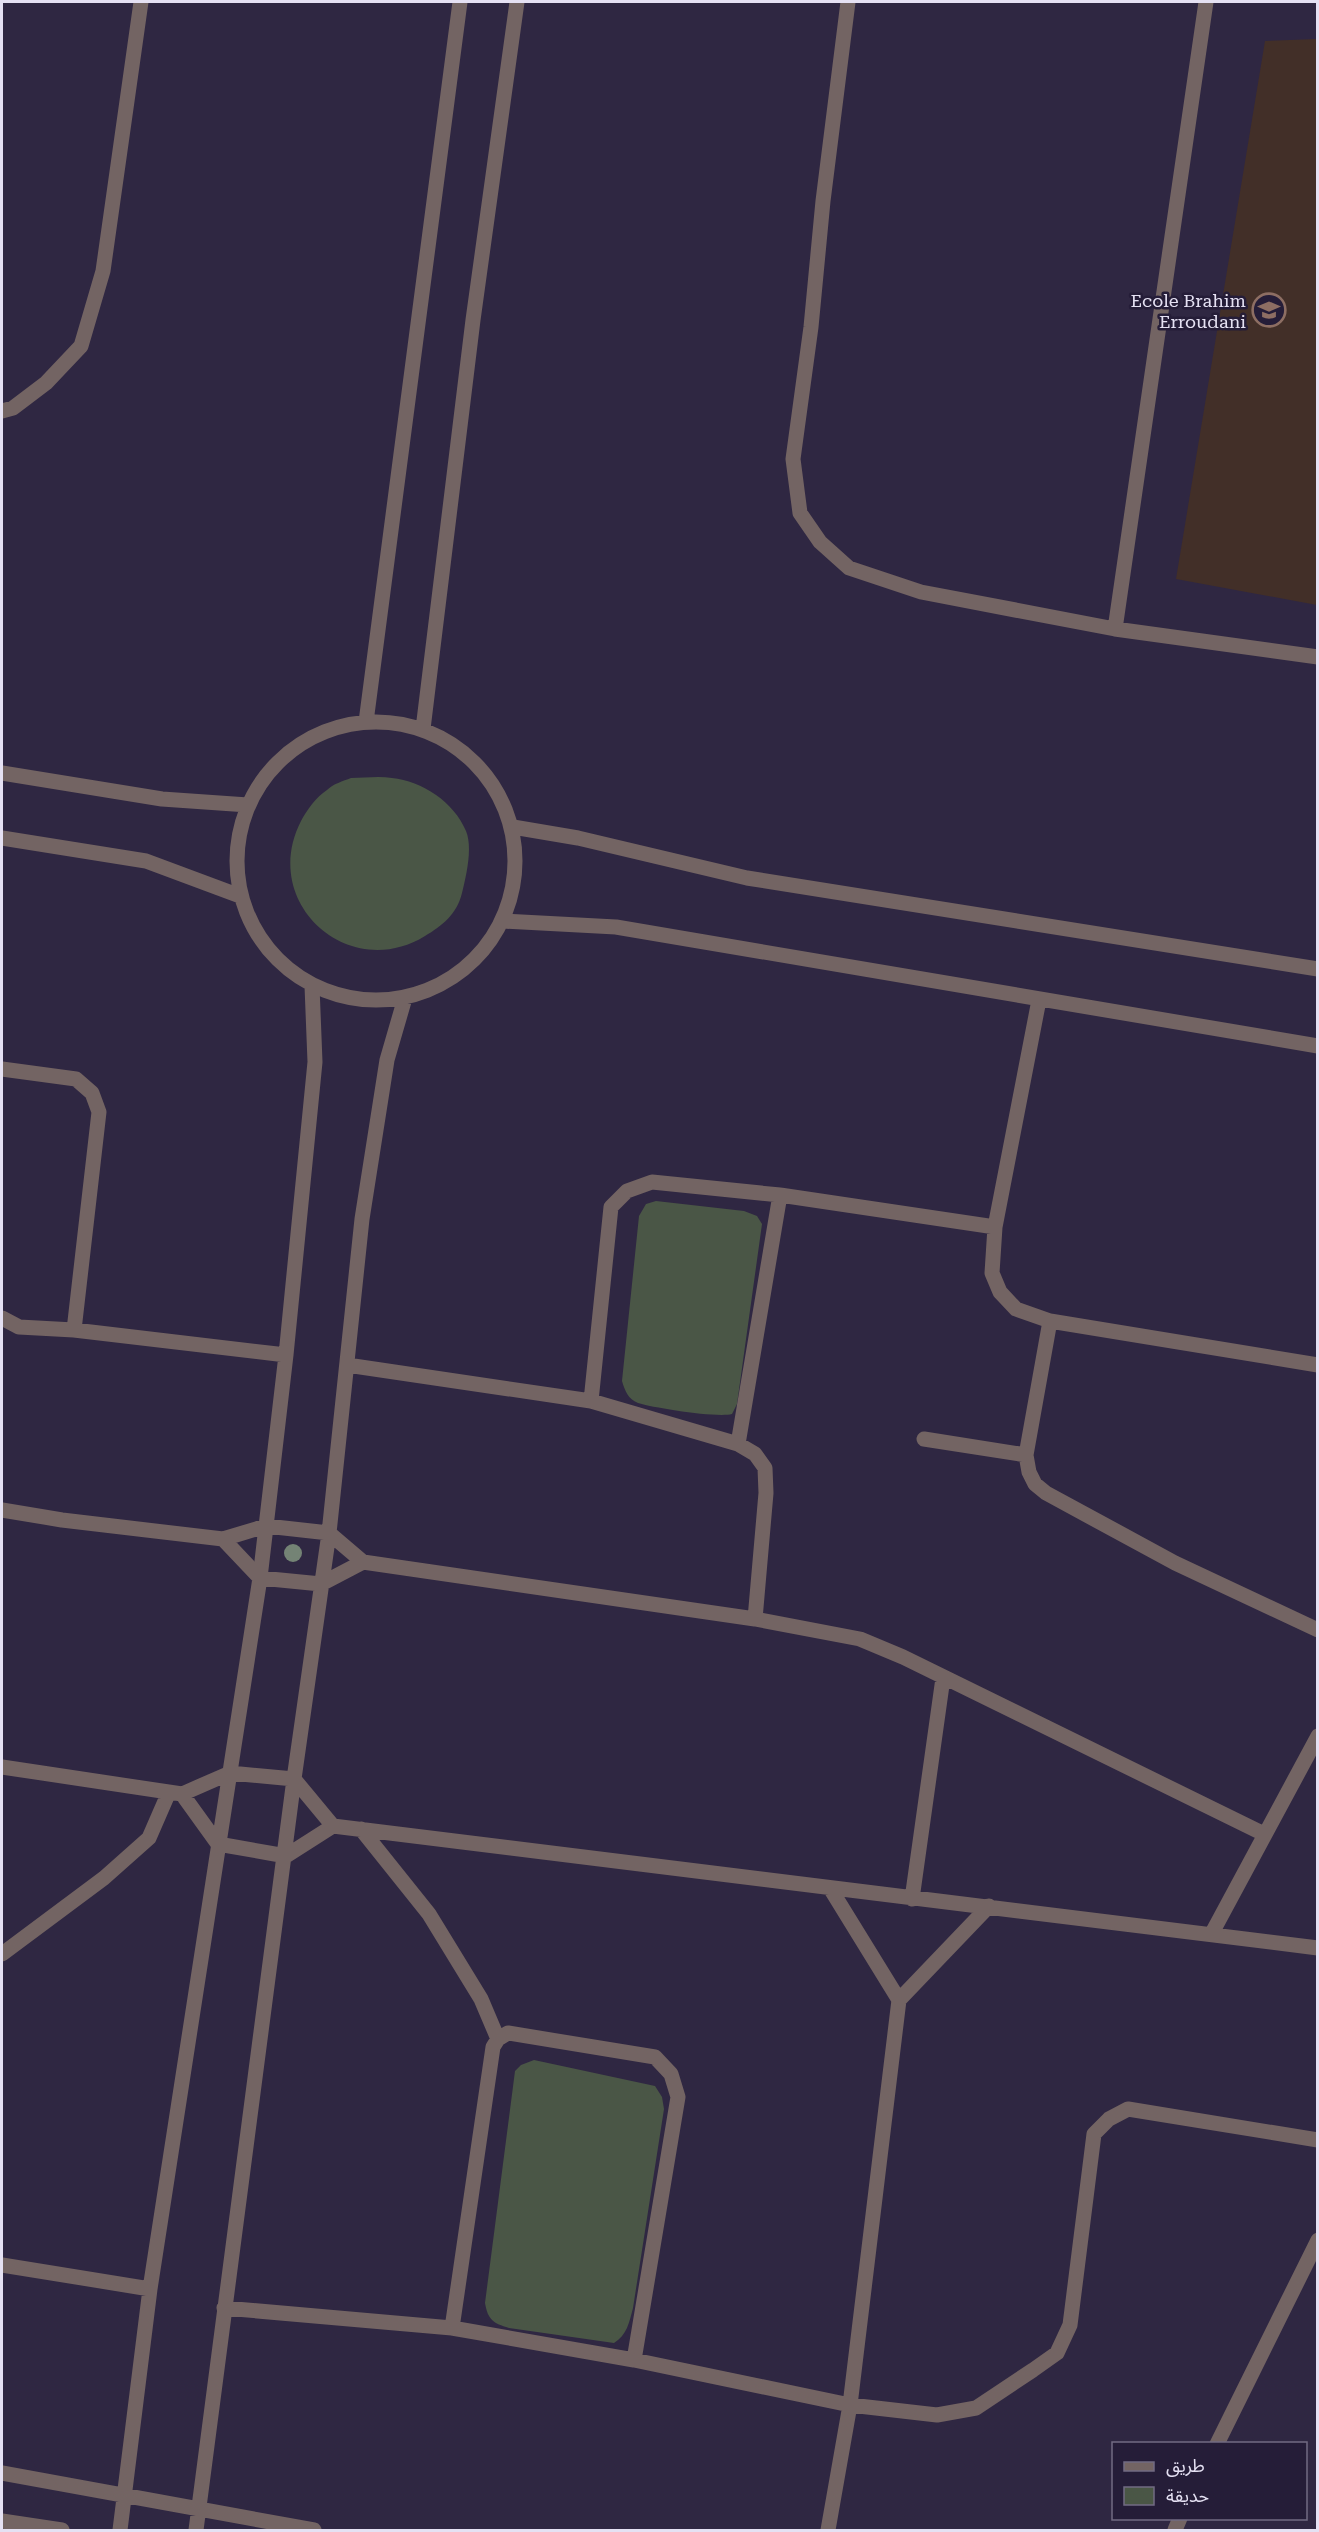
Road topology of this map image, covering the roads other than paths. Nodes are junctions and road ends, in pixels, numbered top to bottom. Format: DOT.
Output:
graph roads {
  1 [pos="141,2"];
  2 [pos="460,2"];
  3 [pos="518,2"];
  4 [pos="848,2"];
  5 [pos="1206,2"];
  6 [pos="2,411"];
  7 [pos="1115,629"];
  8 [pos="1317,657"];
  9 [pos="366,722"];
  10 [pos="423,729"];
  11 [pos="2,772"];
  12 [pos="248,805"];
  13 [pos="513,827"];
  14 [pos="2,838"];
  15 [pos="240,896"];
  16 [pos="503,921"];
  17 [pos="1317,969"];
  18 [pos="312,986"];
  19 [pos="405,998"];
  20 [pos="1039,1000"];
  21 [pos="1317,1046"];
  22 [pos="2,1069"];
  23 [pos="780,1195"];
  24 [pos="995,1227"];
  25 [pos="2,1318"];
  26 [pos="1050,1321"];
  27 [pos="74,1330"];
  28 [pos="286,1355"];
  29 [pos="347,1365"];
  30 [pos="1317,1365"];
  31 [pos="591,1401"];
  32 [pos="924,1438"];
  33 [pos="738,1444"];
  34 [pos="1026,1455"];
  35 [pos="2,1510"];
  36 [pos="266,1526"];
  37 [pos="329,1533"];
  38 [pos="223,1539"];
  39 [pos="363,1562"];
  40 [pos="260,1578"];
  41 [pos="321,1584"];
  42 [pos="755,1619"];
  43 [pos="1317,1630"];
  44 [pos="943,1678"];
  45 [pos="1317,1736"];
  46 [pos="2,1767"];
  47 [pos="230,1773"];
  48 [pos="294,1779"];
  49 [pos="176,1793"];
  50 [pos="333,1826"];
  51 [pos="361,1829"];
  52 [pos="1264,1834"];
  53 [pos="218,1844"];
  54 [pos="286,1856"];
  55 [pos="830,1888"];
  56 [pos="912,1899"];
  57 [pos="989,1906"];
  58 [pos="1212,1934"];
  59 [pos="1317,1948"];
  60 [pos="2,1954"];
  61 [pos="899,2000"];
  62 [pos="498,2039"];
  63 [pos="1317,2140"];
  64 [pos="1317,2240"];
  65 [pos="2,2265"];
  66 [pos="150,2289"];
  67 [pos="224,2308"];
  68 [pos="452,2328"];
  69 [pos="634,2360"];
  70 [pos="850,2405"];
  71 [pos="1218,2442"];
  72 [pos="2,2473"];
  73 [pos="126,2495"];
  74 [pos="200,2509"];
  75 [pos="2,2521"];
  76 [pos="62,2530"];
  77 [pos="120,2530"];
  78 [pos="196,2530"];
  79 [pos="314,2530"];
  80 [pos="828,2530"];
  1 -- 6 [label="street"];
  2 -- 9 [label="street"];
  3 -- 10 [label="street"];
  4 -- 7 [label="street"];
  5 -- 7 [label="street"];
  7 -- 8 [label="street"];
  9 -- 10 [label="street"];
  9 -- 12 [label="street"];
  10 -- 13 [label="street"];
  11 -- 12 [label="street"];
  12 -- 15 [label="street"];
  13 -- 16 [label="street"];
  13 -- 17 [label="street"];
  14 -- 15 [label="street"];
  15 -- 18 [label="street"];
  16 -- 19 [label="street"];
  16 -- 20 [label="street"];
  18 -- 19 [label="street"];
  18 -- 28 [label="street"];
  19 -- 29 [label="street"];
  20 -- 21 [label="street"];
  20 -- 24 [label="street"];
  22 -- 27 [label="street"];
  23 -- 24 [label="street"];
  23 -- 31 [label="street"];
  23 -- 33 [label="street"];
  24 -- 26 [label="street"];
  25 -- 27 [label="street"];
  26 -- 30 [label="street"];
  26 -- 34 [label="street"];
  27 -- 28 [label="street"];
  28 -- 36 [label="street"];
  29 -- 31 [label="street"];
  29 -- 37 [label="street"];
  31 -- 33 [label="street"];
  32 -- 34 [label="street"];
  33 -- 42 [label="street"];
  34 -- 43 [label="street"];
  35 -- 38 [label="street"];
  36 -- 37 [label="street"];
  36 -- 38 [label="street"];
  36 -- 40 [label="street"];
  37 -- 39 [label="street"];
  37 -- 41 [label="street"];
  38 -- 40 [label="street"];
  39 -- 41 [label="street"];
  39 -- 42 [label="street"];
  40 -- 41 [label="street"];
  40 -- 47 [label="street"];
  41 -- 48 [label="street"];
  42 -- 44 [label="street"];
  44 -- 52 [label="street"];
  44 -- 56 [label="street"];
  45 -- 52 [label="street"];
  46 -- 49 [label="street"];
  47 -- 48 [label="street"];
  47 -- 49 [label="street"];
  47 -- 53 [label="street"];
  48 -- 50 [label="street"];
  48 -- 54 [label="street"];
  49 -- 53 [label="street"];
  49 -- 60 [label="street"];
  50 -- 51 [label="street"];
  50 -- 54 [label="street"];
  51 -- 55 [label="street"];
  51 -- 62 [label="street"];
  52 -- 58 [label="street"];
  53 -- 54 [label="street"];
  53 -- 66 [label="street"];
  54 -- 67 [label="street"];
  55 -- 56 [label="street"];
  55 -- 61 [label="street"];
  56 -- 57 [label="street"];
  57 -- 58 [label="street"];
  57 -- 61 [label="street"];
  58 -- 59 [label="street"];
  61 -- 70 [label="street"];
  62 -- 68 [label="street"];
  62 -- 69 [label="street"];
  63 -- 70 [label="street"];
  64 -- 71 [label="street"];
  65 -- 66 [label="street"];
  66 -- 73 [label="street"];
  67 -- 68 [label="street"];
  67 -- 74 [label="street"];
  68 -- 69 [label="street"];
  69 -- 70 [label="street"];
  70 -- 80 [label="street"];
  72 -- 73 [label="street"];
  73 -- 74 [label="street"];
  73 -- 77 [label="street"];
  74 -- 78 [label="street"];
  74 -- 79 [label="street"];
  75 -- 76 [label="street"];
}
